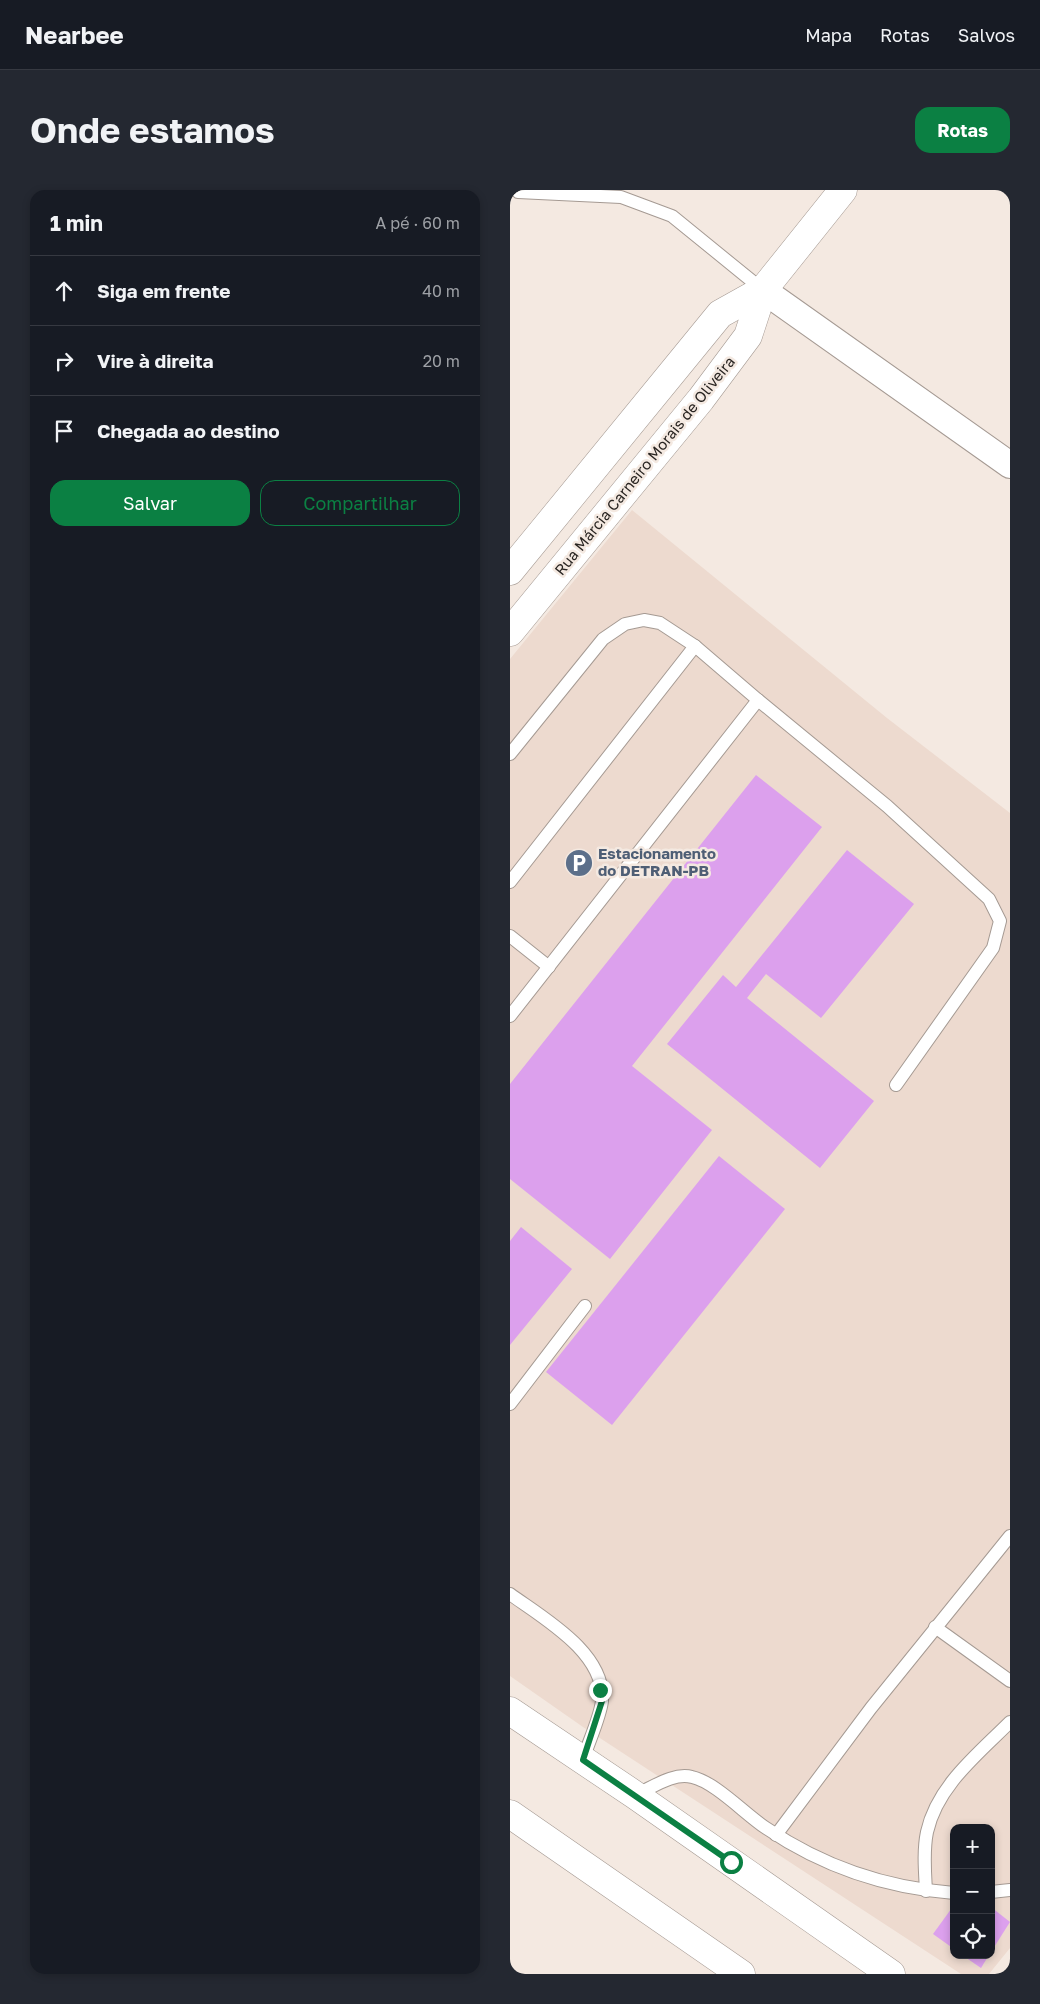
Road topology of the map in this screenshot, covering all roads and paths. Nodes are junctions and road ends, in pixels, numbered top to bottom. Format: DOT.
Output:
graph roads {
  1 [pos="843,190"];
  2 [pos="518,192"];
  3 [pos="763,290"];
  4 [pos="1010,465"];
  5 [pos="510,571"];
  6 [pos="510,632"];
  7 [pos="695,646"];
  8 [pos="758,700"];
  9 [pos="510,754"];
  10 [pos="510,882"];
  11 [pos="510,936"];
  12 [pos="549,967"];
  13 [pos="513,1008"];
  14 [pos="896,1085"];
  15 [pos="586,1306"];
  16 [pos="510,1404"];
  17 [pos="1010,1536"];
  18 [pos="510,1594"];
  19 [pos="935,1627"];
  20 [pos="1010,1681"];
  21 [pos="510,1711"];
  22 [pos="1010,1722"];
  23 [pos="583,1760"];
  24 [pos="635,1795"];
  25 [pos="510,1814"];
  26 [pos="776,1835"];
  27 [pos="1010,1890"];
  28 [pos="926,1891"];
  29 [pos="995,1892"];
  30 [pos="950,1893"];
  31 [pos="727,1970"];
  32 [pos="891,1974"];
  1 -- 3 [label="street, Rua Márcia Carneiro Morais de Oliveira"];
  2 -- 3 [label="lane"];
  3 -- 4 [label="street"];
  3 -- 5 [label="street, Rua Márcia Carneiro Morais de Oliveira"];
  3 -- 6 [label="street, Rua Márcia Carneiro Morais de Oliveira"];
  7 -- 8 [label="lane"];
  7 -- 9 [label="lane"];
  7 -- 10 [label="lane"];
  8 -- 12 [label="lane"];
  8 -- 14 [label="lane"];
  11 -- 12 [label="lane"];
  12 -- 13 [label="lane"];
  15 -- 16 [label="lane"];
  17 -- 19 [label="lane"];
  18 -- 23 [label="lane"];
  19 -- 20 [label="lane"];
  19 -- 26 [label="lane"];
  21 -- 23 [label="street"];
  22 -- 28 [label="lane"];
  23 -- 24 [label="street"];
  24 -- 26 [label="lane"];
  24 -- 32 [label="street"];
  25 -- 31 [label="street"];
  26 -- 28 [label="lane"];
  27 -- 29 [label="lane"];
  28 -- 30 [label="lane"];
}
